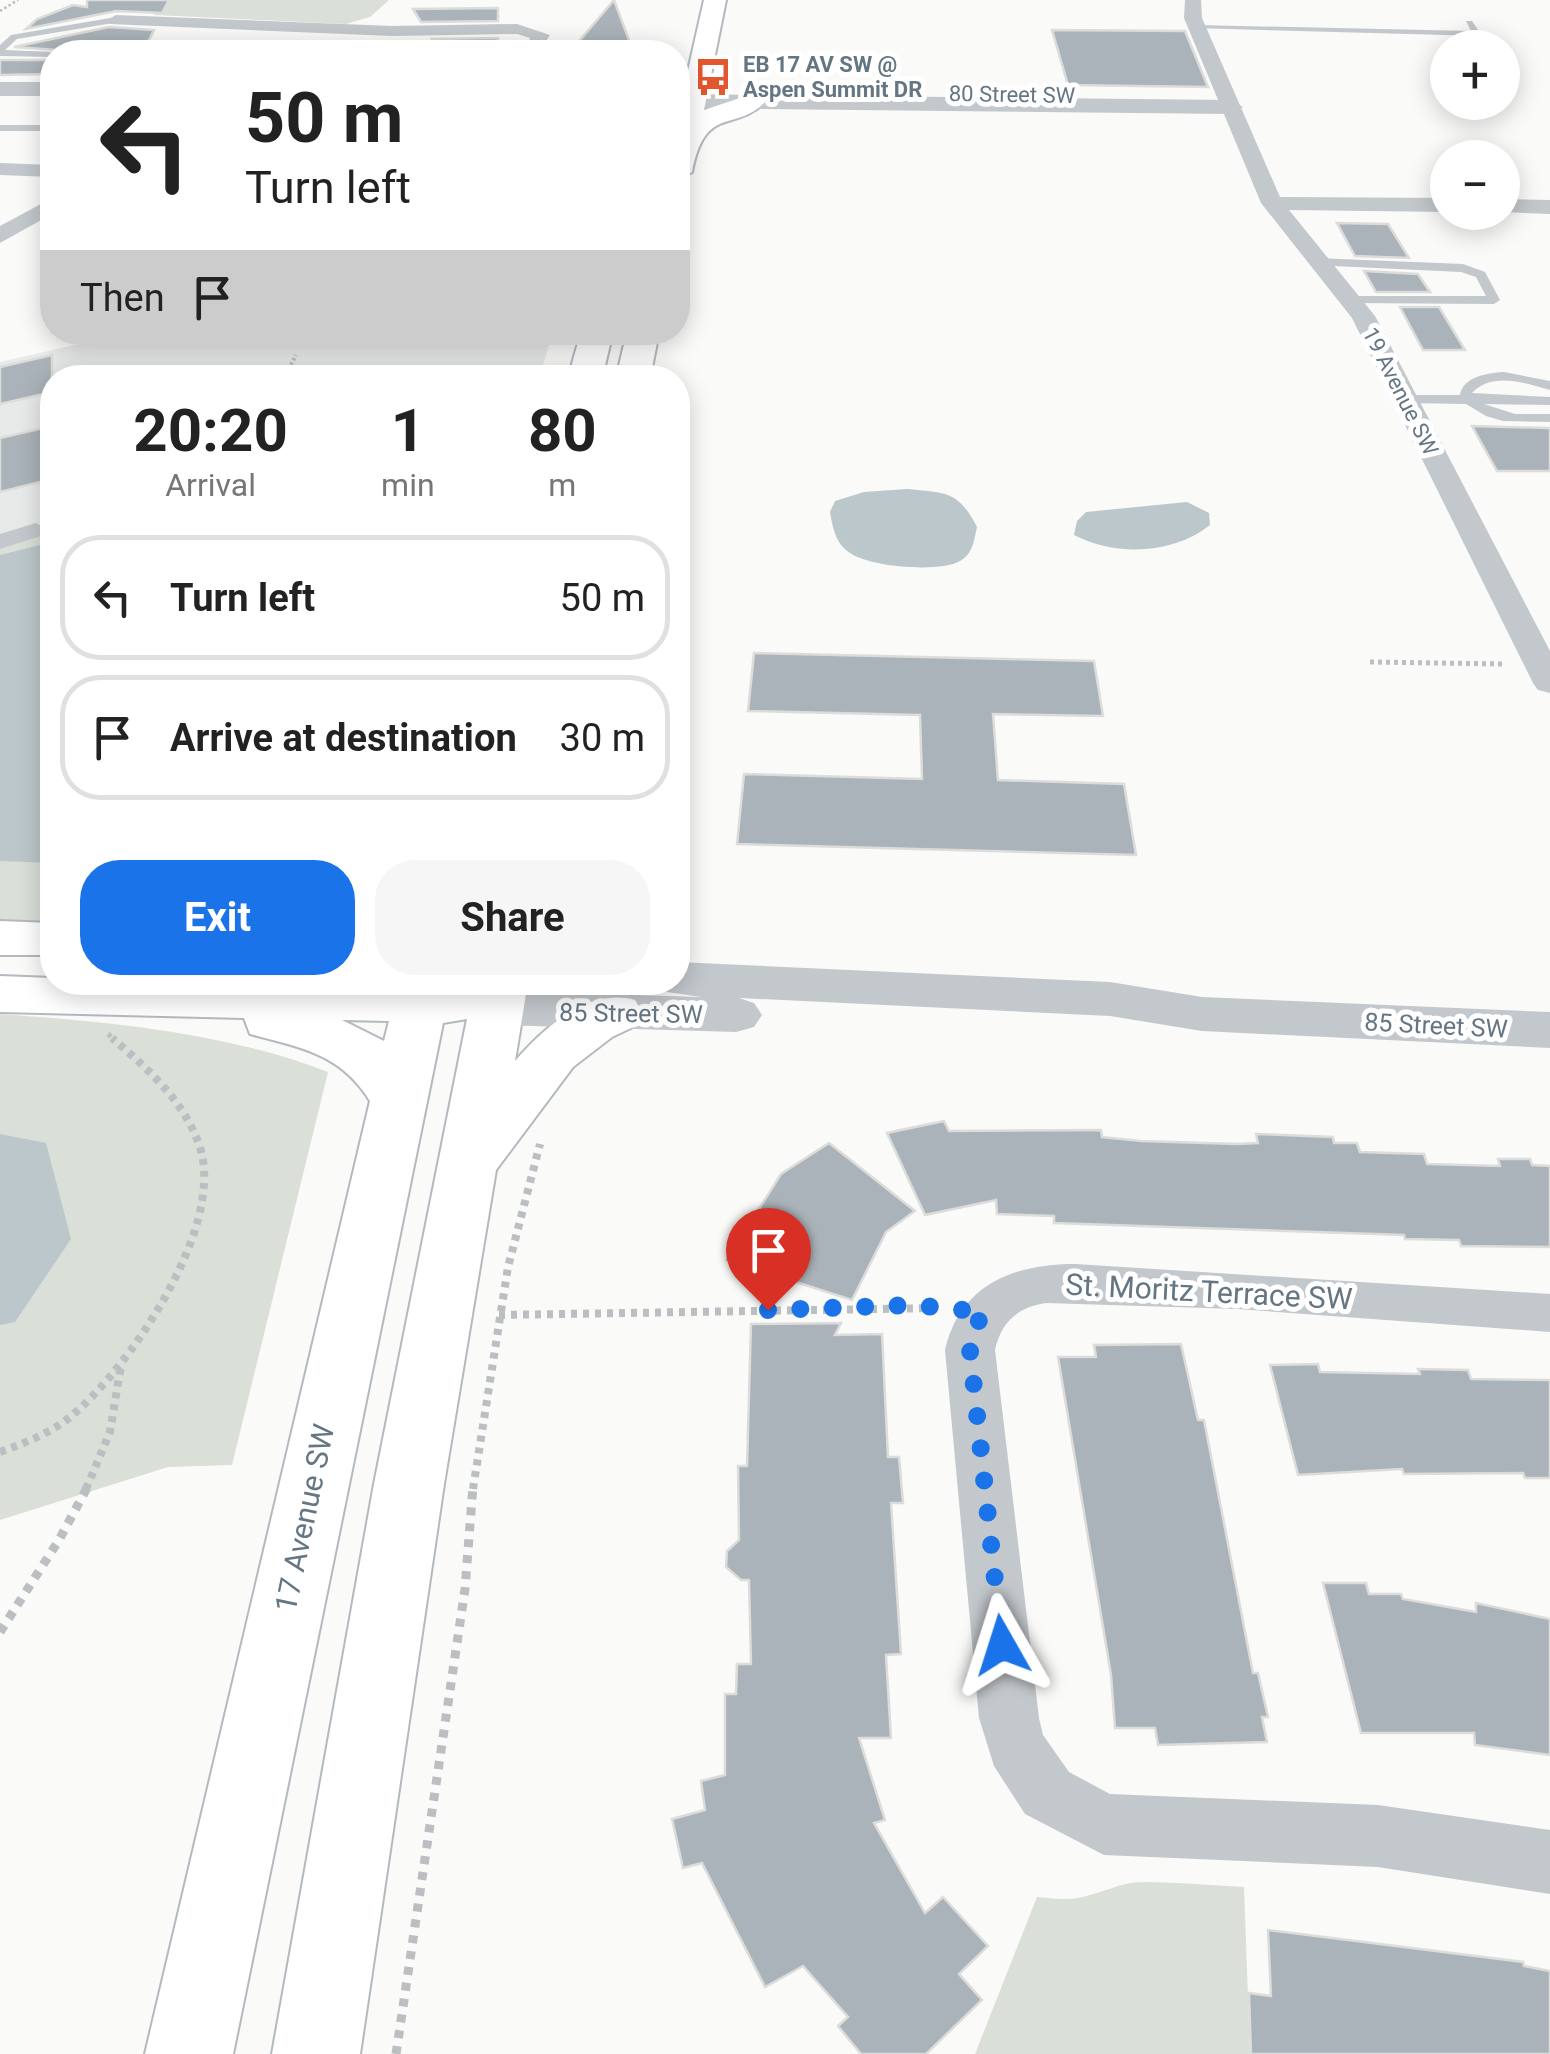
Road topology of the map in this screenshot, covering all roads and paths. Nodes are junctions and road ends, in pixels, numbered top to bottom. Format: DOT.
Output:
graph roads {
  1 [pos="18,0"];
  2 [pos="715,0"];
  3 [pos="1193,0"];
  4 [pos="394,11"];
  5 [pos="0,12"];
  6 [pos="116,20"];
  7 [pos="1407,22"];
  8 [pos="1469,23"];
  9 [pos="1198,28"];
  10 [pos="358,30"];
  11 [pos="1415,34"];
  12 [pos="338,40"];
  13 [pos="538,40"];
  14 [pos="0,52"];
  15 [pos="40,54"];
  16 [pos="690,83"];
  17 [pos="0,88"];
  18 [pos="40,89"];
  19 [pos="690,96"];
  20 [pos="690,96"];
  21 [pos="1017,99"];
  22 [pos="752,102"];
  23 [pos="1229,102"];
  24 [pos="0,128"];
  25 [pos="40,128"];
  26 [pos="690,135"];
  27 [pos="0,169"];
  28 [pos="40,170"];
  29 [pos="1272,203"];
  30 [pos="1430,205"];
  31 [pos="1520,206"];
  32 [pos="1550,207"];
  33 [pos="40,212"];
  34 [pos="0,236"];
  35 [pos="1316,262"];
  36 [pos="1348,299"];
  37 [pos="296,355"];
  38 [pos="291,365"];
  39 [pos="1550,386"];
  40 [pos="1406,399"];
  41 [pos="1468,400"];
  42 [pos="1550,400"];
  43 [pos="1550,418"];
  44 [pos="36,530"];
  45 [pos="0,542"];
  46 [pos="1370,662"];
  47 [pos="1545,674"];
  48 [pos="0,938"];
  49 [pos="40,938"];
  50 [pos="690,980"];
  51 [pos="0,994"];
  52 [pos="369,995"];
  53 [pos="421,995"];
  54 [pos="499,995"];
  55 [pos="210,1001"];
  56 [pos="616,1013"];
  57 [pos="1202,1014"];
  58 [pos="1550,1030"];
  59 [pos="104,1031"];
  60 [pos="396,1096"];
  61 [pos="541,1141"];
  62 [pos="468,1168"];
  63 [pos="984,1312"];
  64 [pos="1550,1313"];
  65 [pos="499,1315"];
  66 [pos="121,1363"];
  67 [pos="0,1452"];
  68 [pos="0,1632"];
  69 [pos="1550,1862"];
  70 [pos="189,2054"];
  71 [pos="316,2054"];
  72 [pos="396,2054"];
  1 -- 5 [label="path"];
  2 -- 16 [label="main road"];
  3 -- 9 [label="street, 19 Avenue SW"];
  4 -- 10 [label="street"];
  6 -- 10 [label="street"];
  6 -- 14 [label="lane"];
  7 -- 11 [label="lane"];
  8 -- 11 [label="lane"];
  9 -- 11 [label="lane"];
  9 -- 23 [label="street, 19 Avenue SW"];
  10 -- 12 [label="street"];
  10 -- 13 [label="street"];
  14 -- 15 [label="lane"];
  17 -- 18 [label="street"];
  19 -- 21 [label="street, 80 Street SW"];
  20 -- 22 [label="street, 80 Street SW"];
  21 -- 22 [label="street, 80 Street SW"];
  21 -- 23 [label="street, 80 Street SW"];
  22 -- 26 [label="main road"];
  23 -- 29 [label="street, 19 Avenue SW"];
  24 -- 25 [label="lane"];
  27 -- 28 [label="street"];
  29 -- 30 [label="street"];
  29 -- 35 [label="street, 19 Avenue SW"];
  31 -- 32 [label="street"];
  33 -- 34 [label="street"];
  35 -- 36 [label="street, 19 Avenue SW"];
  35 -- 36 [label="lane"];
  36 -- 40 [label="street, 19 Avenue SW"];
  37 -- 38 [label="path"];
  39 -- 41 [label="lane"];
  40 -- 41 [label="lane"];
  40 -- 47 [label="street, 19 Avenue SW"];
  41 -- 42 [label="lane"];
  41 -- 43 [label="lane"];
  44 -- 45 [label="street"];
  46 -- 47 [label="path"];
  48 -- 49 [label="main road"];
  50 -- 57 [label="street, 85 Street SW"];
  51 -- 55 [label="main road, 85 Street SW"];
  52 -- 55 [label="main road, 85 Street SW"];
  53 -- 60 [label="main road, 17 Avenue SW"];
  54 -- 56 [label="street, 85 Street SW"];
  54 -- 62 [label="main road"];
  55 -- 60 [label="main road"];
  56 -- 57 [label="street, 85 Street SW"];
  56 -- 62 [label="main road"];
  57 -- 58 [label="street, 85 Street SW"];
  59 -- 66 [label="path"];
  60 -- 70 [label="main road, 17 Avenue SW"];
  61 -- 65 [label="path"];
  62 -- 71 [label="main road"];
  63 -- 64 [label="street, St. Moritz Terrace SW"];
  63 -- 65 [label="path"];
  63 -- 69 [label="street"];
  65 -- 72 [label="path"];
  66 -- 67 [label="path"];
  66 -- 68 [label="path"];
}
